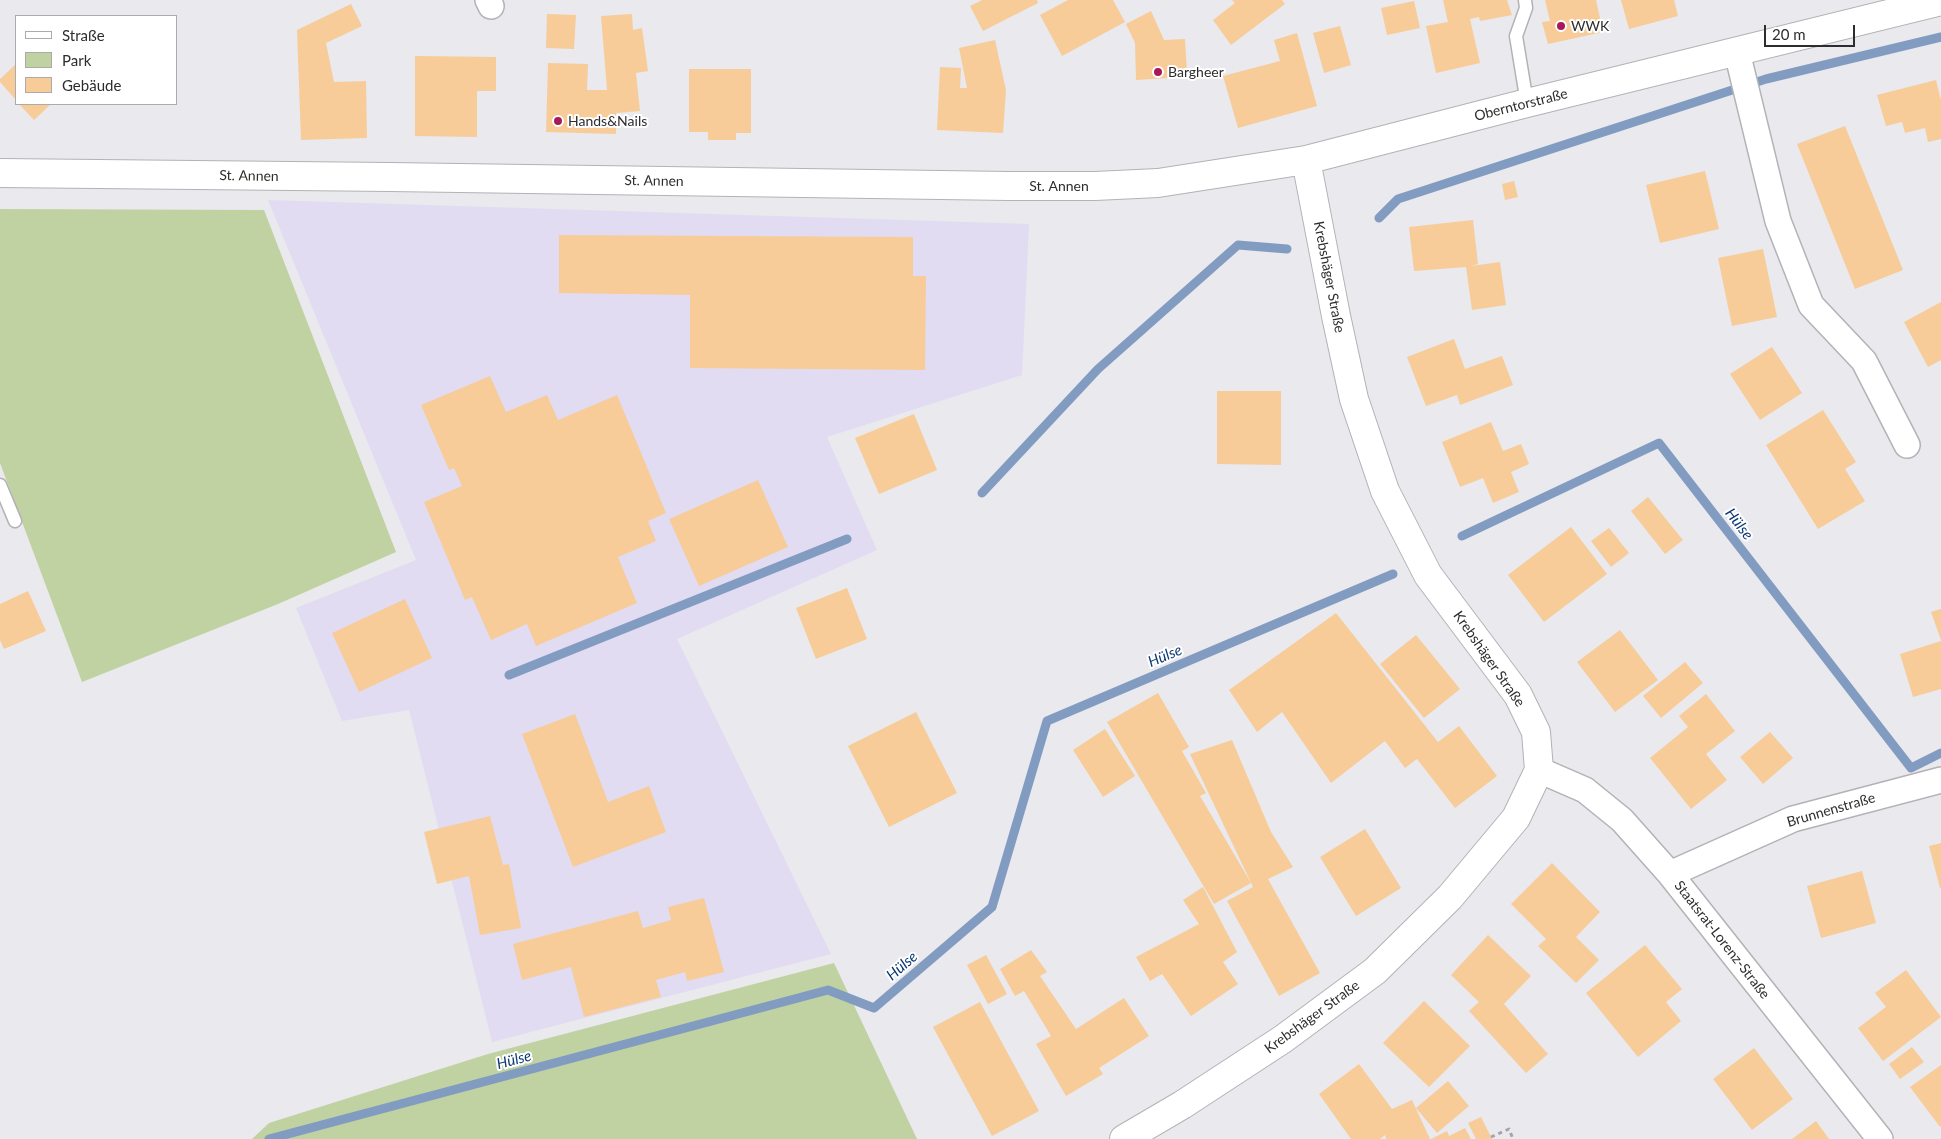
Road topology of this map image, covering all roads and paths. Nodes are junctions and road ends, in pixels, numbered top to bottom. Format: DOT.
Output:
graph roads {
  1 [pos="1525,0"];
  2 [pos="1941,1"];
  3 [pos="1739,63"];
  4 [pos="1527,103"];
  5 [pos="1306,160"];
  6 [pos="0,173"];
  7 [pos="1906,445"];
  8 [pos="0,485"];
  9 [pos="15,521"];
  10 [pos="1539,770"];
  11 [pos="1941,780"];
  12 [pos="1670,874"];
  13 [pos="1491,1137"];
  14 [pos="1124,1139"];
  15 [pos="1514,1139"];
  16 [pos="1880,1139"];
  1 -- 4 [label="lane"];
  2 -- 3 [label="main road, Oberntorstraße"];
  3 -- 4 [label="main road, Oberntorstraße"];
  3 -- 7 [label="street"];
  4 -- 5 [label="main road, Oberntorstraße"];
  5 -- 6 [label="main road, St. Annen"];
  5 -- 10 [label="main road, Krebshäger Straße"];
  8 -- 9 [label="lane"];
  10 -- 12 [label="street, Staatsrat-Lorenz-Straße"];
  10 -- 14 [label="main road, Krebshäger Straße"];
  11 -- 12 [label="street, Brunnenstraße"];
  12 -- 16 [label="street, Staatsrat-Lorenz-Straße"];
  13 -- 15 [label="path"];
}
